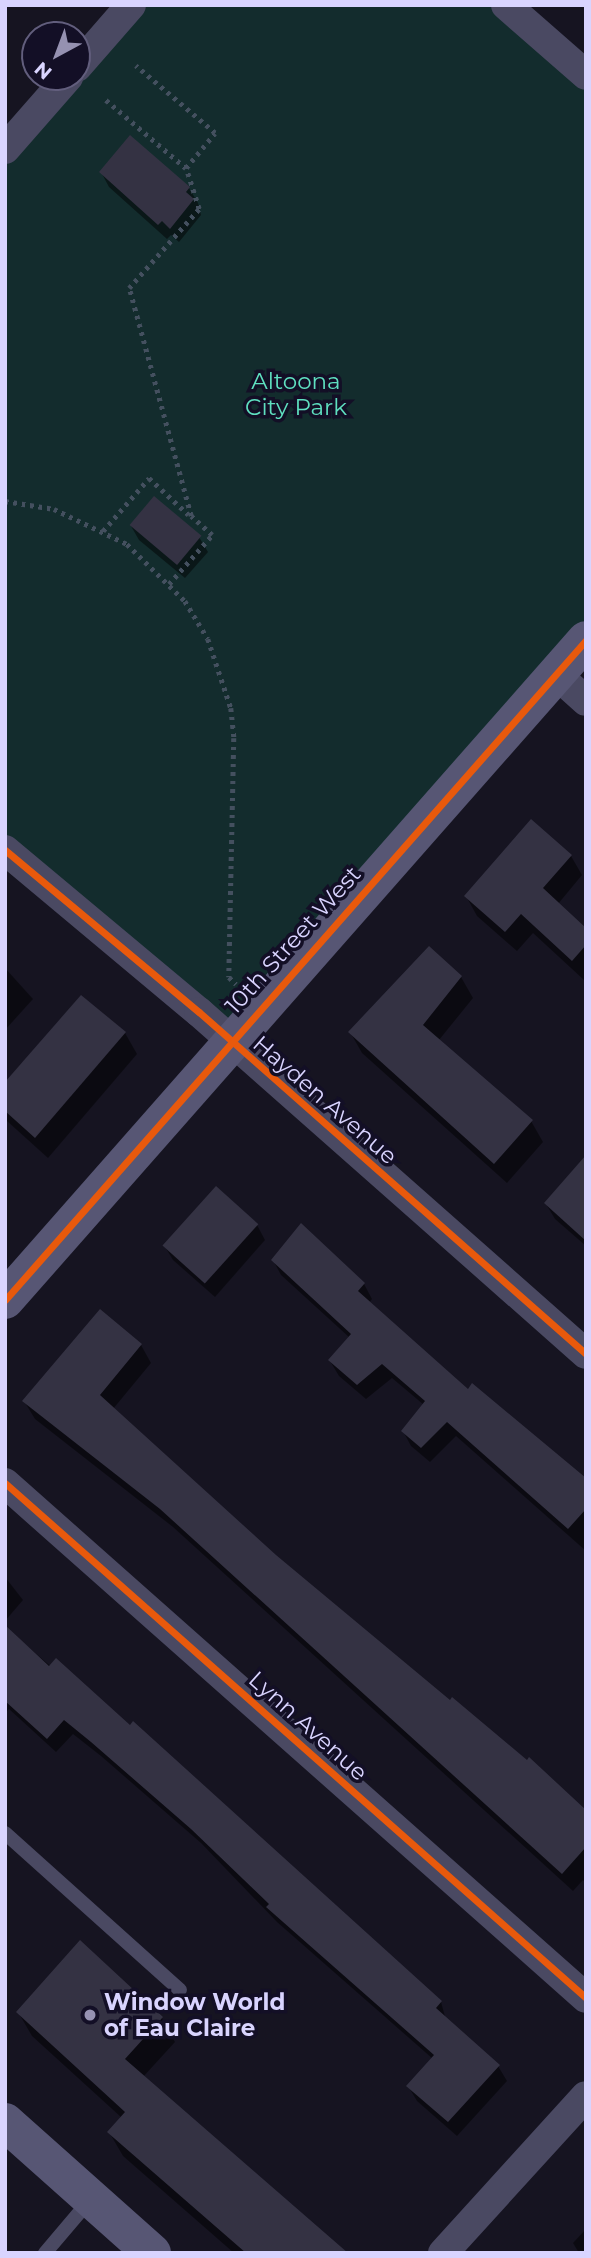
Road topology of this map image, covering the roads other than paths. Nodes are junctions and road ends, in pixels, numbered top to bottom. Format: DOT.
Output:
graph roads {
  1 [pos="131,5"];
  2 [pos="506,5"];
  3 [pos="91,51"];
  4 [pos="586,75"];
  5 [pos="56,91"];
  6 [pos="5,149"];
  7 [pos="586,640"];
  8 [pos="555,674"];
  9 [pos="586,701"];
  10 [pos="5,850"];
  11 [pos="229,1041"];
  12 [pos="5,1300"];
  13 [pos="586,1354"];
  14 [pos="5,1483"];
  15 [pos="5,1833"];
  16 [pos="180,1990"];
  17 [pos="586,1998"];
  18 [pos="586,2096"];
  19 [pos="5,2122"];
  20 [pos="91,2199"];
  21 [pos="45,2253"];
  22 [pos="152,2253"];
  23 [pos="443,2253"];
  1 -- 3 [label="street"];
  2 -- 4 [label="street"];
  5 -- 6 [label="street"];
  7 -- 8 [label="street, 10th Street West"];
  8 -- 9 [label="street"];
  8 -- 11 [label="street, 10th Street West"];
  10 -- 11 [label="street, Hayden Avenue"];
  11 -- 12 [label="street, 10th Street West"];
  11 -- 13 [label="street, Hayden Avenue"];
  14 -- 17 [label="street, Lynn Avenue"];
  15 -- 16 [label="lane"];
  18 -- 23 [label="street"];
  19 -- 20 [label="street"];
  20 -- 21 [label="lane"];
  20 -- 22 [label="street"];
}
